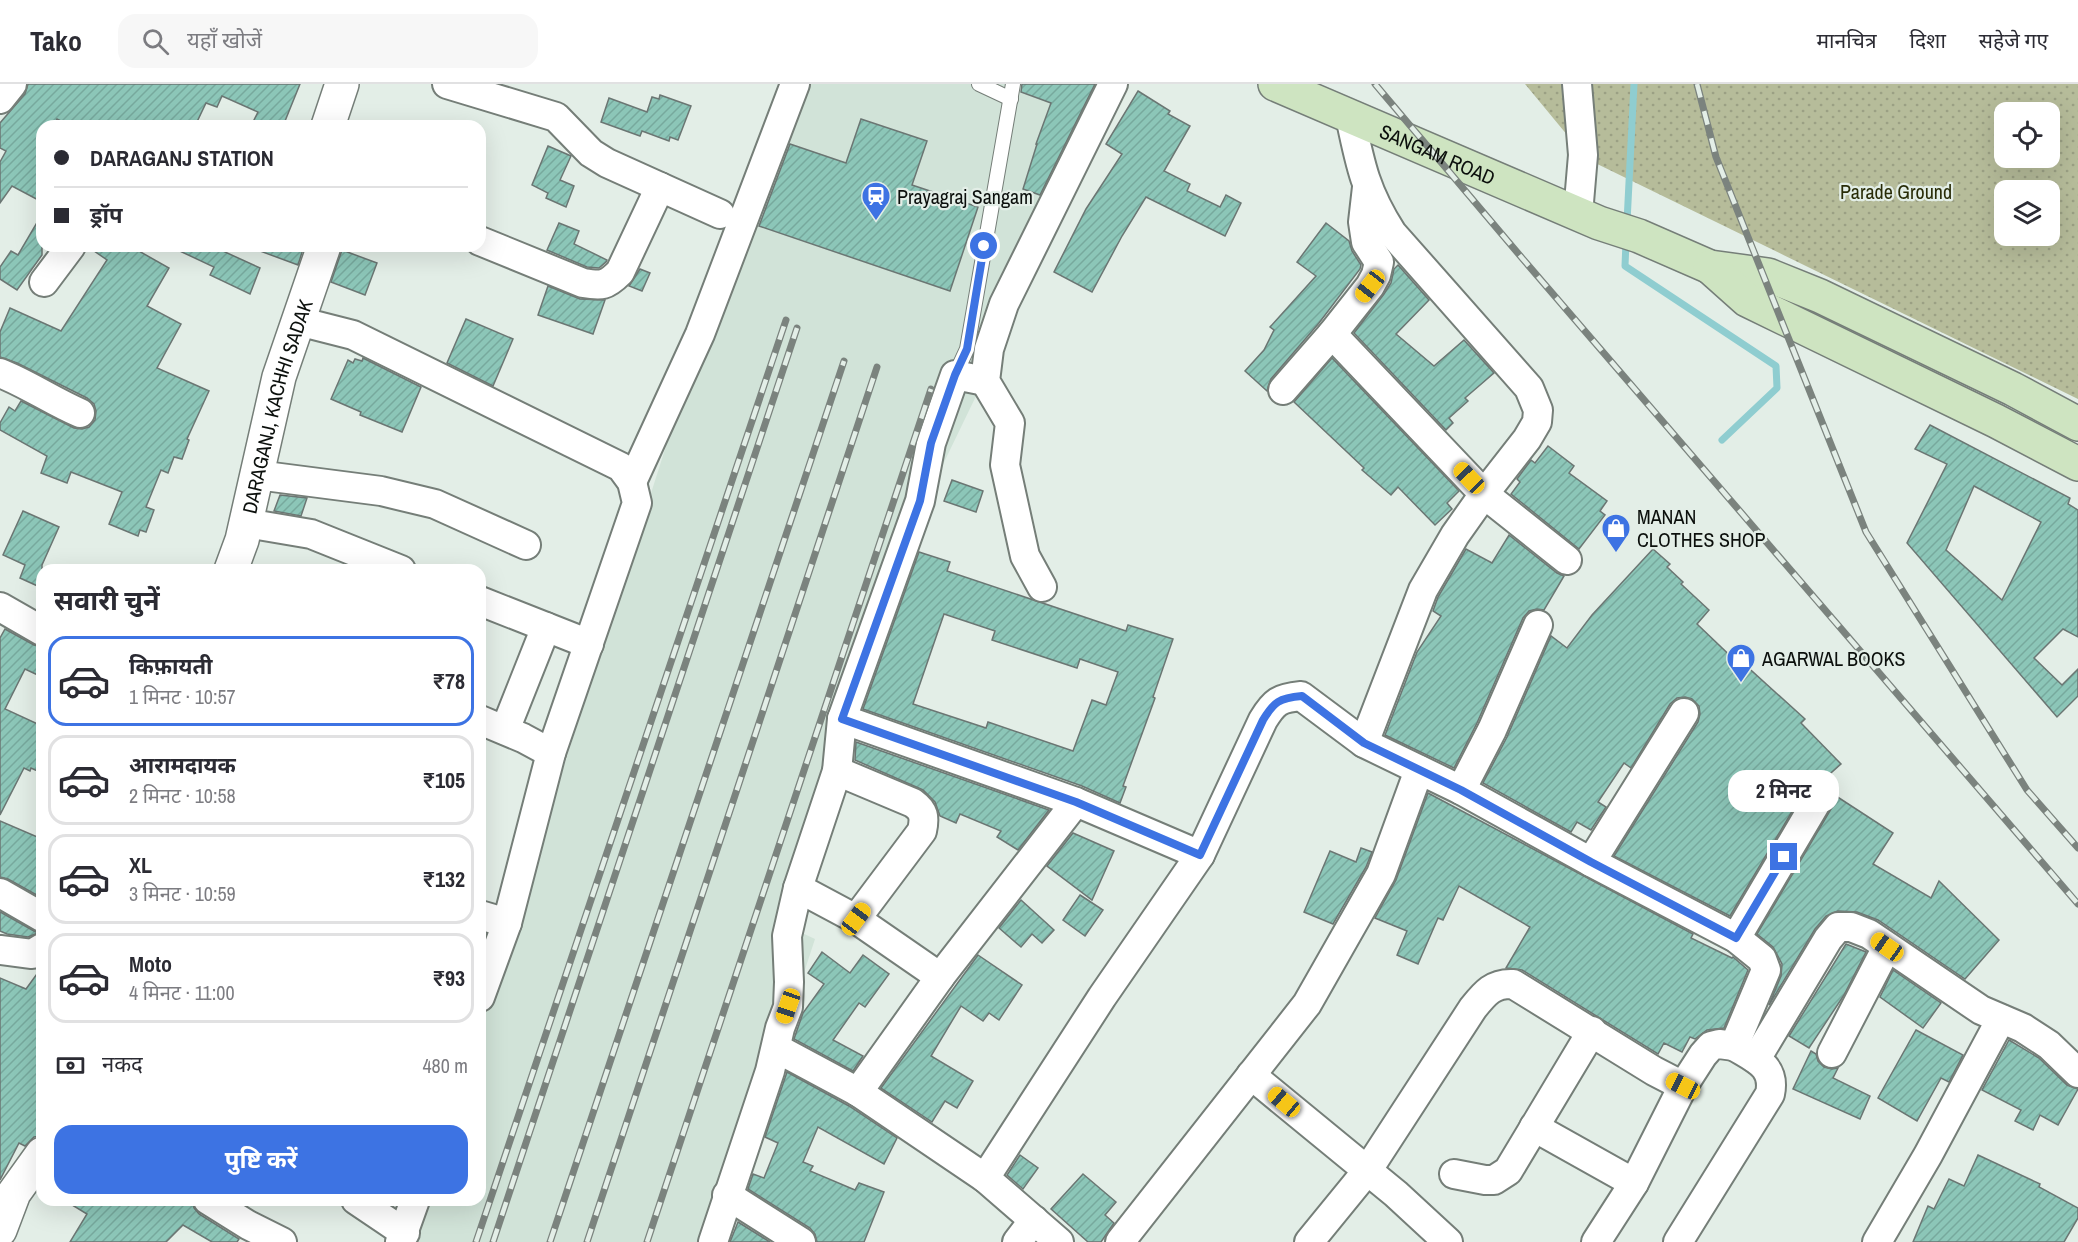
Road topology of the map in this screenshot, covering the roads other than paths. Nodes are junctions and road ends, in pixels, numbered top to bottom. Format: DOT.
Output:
graph roads {
  1 [pos="12,84"];
  2 [pos="342,84"];
  3 [pos="447,84"];
  4 [pos="795,84"];
  5 [pos="979,84"];
  6 [pos="1013,84"];
  7 [pos="1113,84"];
  8 [pos="1275,84"];
  9 [pos="1577,84"];
  10 [pos="0,99"];
  11 [pos="1011,99"];
  12 [pos="1350,116"];
  13 [pos="330,120"];
  14 [pos="660,187"];
  15 [pos="1367,187"];
  16 [pos="720,214"];
  17 [pos="1589,218"];
  18 [pos="486,243"];
  19 [pos="66,252"];
  20 [pos="322,252"];
  21 [pos="1710,267"];
  22 [pos="44,282"];
  23 [pos="298,321"];
  24 [pos="1332,334"];
  25 [pos="0,373"];
  26 [pos="955,375"];
  27 [pos="985,381"];
  28 [pos="1283,390"];
  29 [pos="80,413"];
  30 [pos="2078,424"];
  31 [pos="2078,464"];
  32 [pos="256,475"];
  33 [pos="632,482"];
  34 [pos="1484,494"];
  35 [pos="246,523"];
  36 [pos="526,544"];
  37 [pos="1567,560"];
  38 [pos="233,564"];
  39 [pos="386,564"];
  40 [pos="1042,586"];
  41 [pos="486,603"];
  42 [pos="0,607"];
  43 [pos="1538,625"];
  44 [pos="546,627"];
  45 [pos="36,628"];
  46 [pos="589,644"];
  47 [pos="1684,713"];
  48 [pos="842,719"];
  49 [pos="492,725"];
  50 [pos="1364,743"];
  51 [pos="551,753"];
  52 [pos="1419,770"];
  53 [pos="837,771"];
  54 [pos="1461,790"];
  55 [pos="1820,796"];
  56 [pos="1076,802"];
  57 [pos="1200,855"];
  58 [pos="1591,862"];
  59 [pos="798,888"];
  60 [pos="0,893"];
  61 [pos="36,914"];
  62 [pos="486,917"];
  63 [pos="856,919"];
  64 [pos="507,923"];
  65 [pos="1736,938"];
  66 [pos="1887,947"];
  67 [pos="0,950"];
  68 [pos="36,952"];
  69 [pos="940,977"];
  70 [pos="486,981"];
  71 [pos="2001,1018"];
  72 [pos="1592,1031"];
  73 [pos="776,1048"];
  74 [pos="1745,1053"];
  75 [pos="1832,1053"];
  76 [pos="2078,1073"];
  77 [pos="1251,1075"];
  78 [pos="1683,1086"];
  79 [pos="858,1092"];
  80 [pos="1534,1127"];
  81 [pos="36,1162"];
  82 [pos="1367,1171"];
  83 [pos="1454,1174"];
  84 [pos="985,1178"];
  85 [pos="1635,1183"];
  86 [pos="727,1195"];
  87 [pos="218,1206"];
  88 [pos="363,1206"];
  89 [pos="413,1206"];
  90 [pos="0,1230"];
  91 [pos="1026,1231"];
  92 [pos="402,1237"];
  93 [pos="282,1242"];
  94 [pos="713,1242"];
  95 [pos="801,1242"];
  96 [pos="1059,1242"];
  97 [pos="1120,1242"];
  98 [pos="1309,1242"];
  99 [pos="1448,1242"];
  100 [pos="1596,1242"];
  101 [pos="1678,1242"];
  102 [pos="1877,1242"];
  1 -- 10 [label="street"];
  2 -- 13 [label="street"];
  3 -- 14 [label="street"];
  4 -- 33 [label="street"];
  5 -- 11 [label="lane"];
  6 -- 11 [label="lane"];
  7 -- 27 [label="street"];
  8 -- 12 [label="main road, SANGAM ROAD"];
  9 -- 17 [label="street"];
  11 -- 26 [label="lane"];
  12 -- 15 [label="street"];
  12 -- 17 [label="main road, SANGAM ROAD"];
  14 -- 16 [label="street"];
  14 -- 18 [label="street"];
  15 -- 24 [label="street"];
  15 -- 34 [label="street"];
  17 -- 21 [label="main road, SANGAM ROAD"];
  19 -- 22 [label="street"];
  20 -- 23 [label="street, DARAGANJ, KACHHI SADAK"];
  21 -- 30 [label="main road"];
  21 -- 31 [label="main road"];
  23 -- 32 [label="street, DARAGANJ, KACHHI SADAK"];
  23 -- 33 [label="street"];
  24 -- 28 [label="street"];
  24 -- 34 [label="street"];
  25 -- 29 [label="street"];
  26 -- 27 [label="street"];
  26 -- 48 [label="street"];
  27 -- 40 [label="street"];
  32 -- 35 [label="street, DARAGANJ, KACHHI SADAK"];
  32 -- 36 [label="street"];
  33 -- 46 [label="street"];
  34 -- 37 [label="street"];
  34 -- 50 [label="street"];
  35 -- 38 [label="street, DARAGANJ, KACHHI SADAK"];
  35 -- 39 [label="street"];
  41 -- 44 [label="street"];
  42 -- 45 [label="street"];
  43 -- 54 [label="street"];
  44 -- 46 [label="street"];
  44 -- 49 [label="street"];
  46 -- 51 [label="street"];
  47 -- 58 [label="street"];
  48 -- 53 [label="street"];
  48 -- 56 [label="street"];
  49 -- 51 [label="street"];
  50 -- 52 [label="street"];
  50 -- 57 [label="street"];
  51 -- 64 [label="street"];
  52 -- 54 [label="street"];
  52 -- 77 [label="street"];
  53 -- 59 [label="street"];
  53 -- 63 [label="street"];
  54 -- 58 [label="street"];
  55 -- 65 [label="street"];
  56 -- 57 [label="street"];
  56 -- 69 [label="street"];
  57 -- 84 [label="street"];
  58 -- 65 [label="street"];
  59 -- 63 [label="street"];
  59 -- 73 [label="street"];
  60 -- 61 [label="street"];
  62 -- 64 [label="street"];
  63 -- 69 [label="street"];
  64 -- 70 [label="street"];
  65 -- 74 [label="street"];
  66 -- 71 [label="street"];
  66 -- 74 [label="street"];
  66 -- 75 [label="street"];
  67 -- 68 [label="street"];
  69 -- 79 [label="street"];
  71 -- 76 [label="street"];
  71 -- 102 [label="street"];
  72 -- 78 [label="street"];
  72 -- 80 [label="street"];
  72 -- 82 [label="street"];
  73 -- 79 [label="street"];
  73 -- 86 [label="street"];
  74 -- 78 [label="street"];
  74 -- 101 [label="street"];
  77 -- 82 [label="street"];
  77 -- 97 [label="street"];
  78 -- 85 [label="street"];
  79 -- 84 [label="street"];
  80 -- 83 [label="street"];
  80 -- 85 [label="street"];
  81 -- 90 [label="street"];
  82 -- 98 [label="street"];
  82 -- 99 [label="street"];
  84 -- 91 [label="street"];
  85 -- 100 [label="street"];
  86 -- 94 [label="street"];
  86 -- 95 [label="street"];
  87 -- 93 [label="street"];
  88 -- 92 [label="street"];
  89 -- 92 [label="street"];
  91 -- 96 [label="street"];
}
